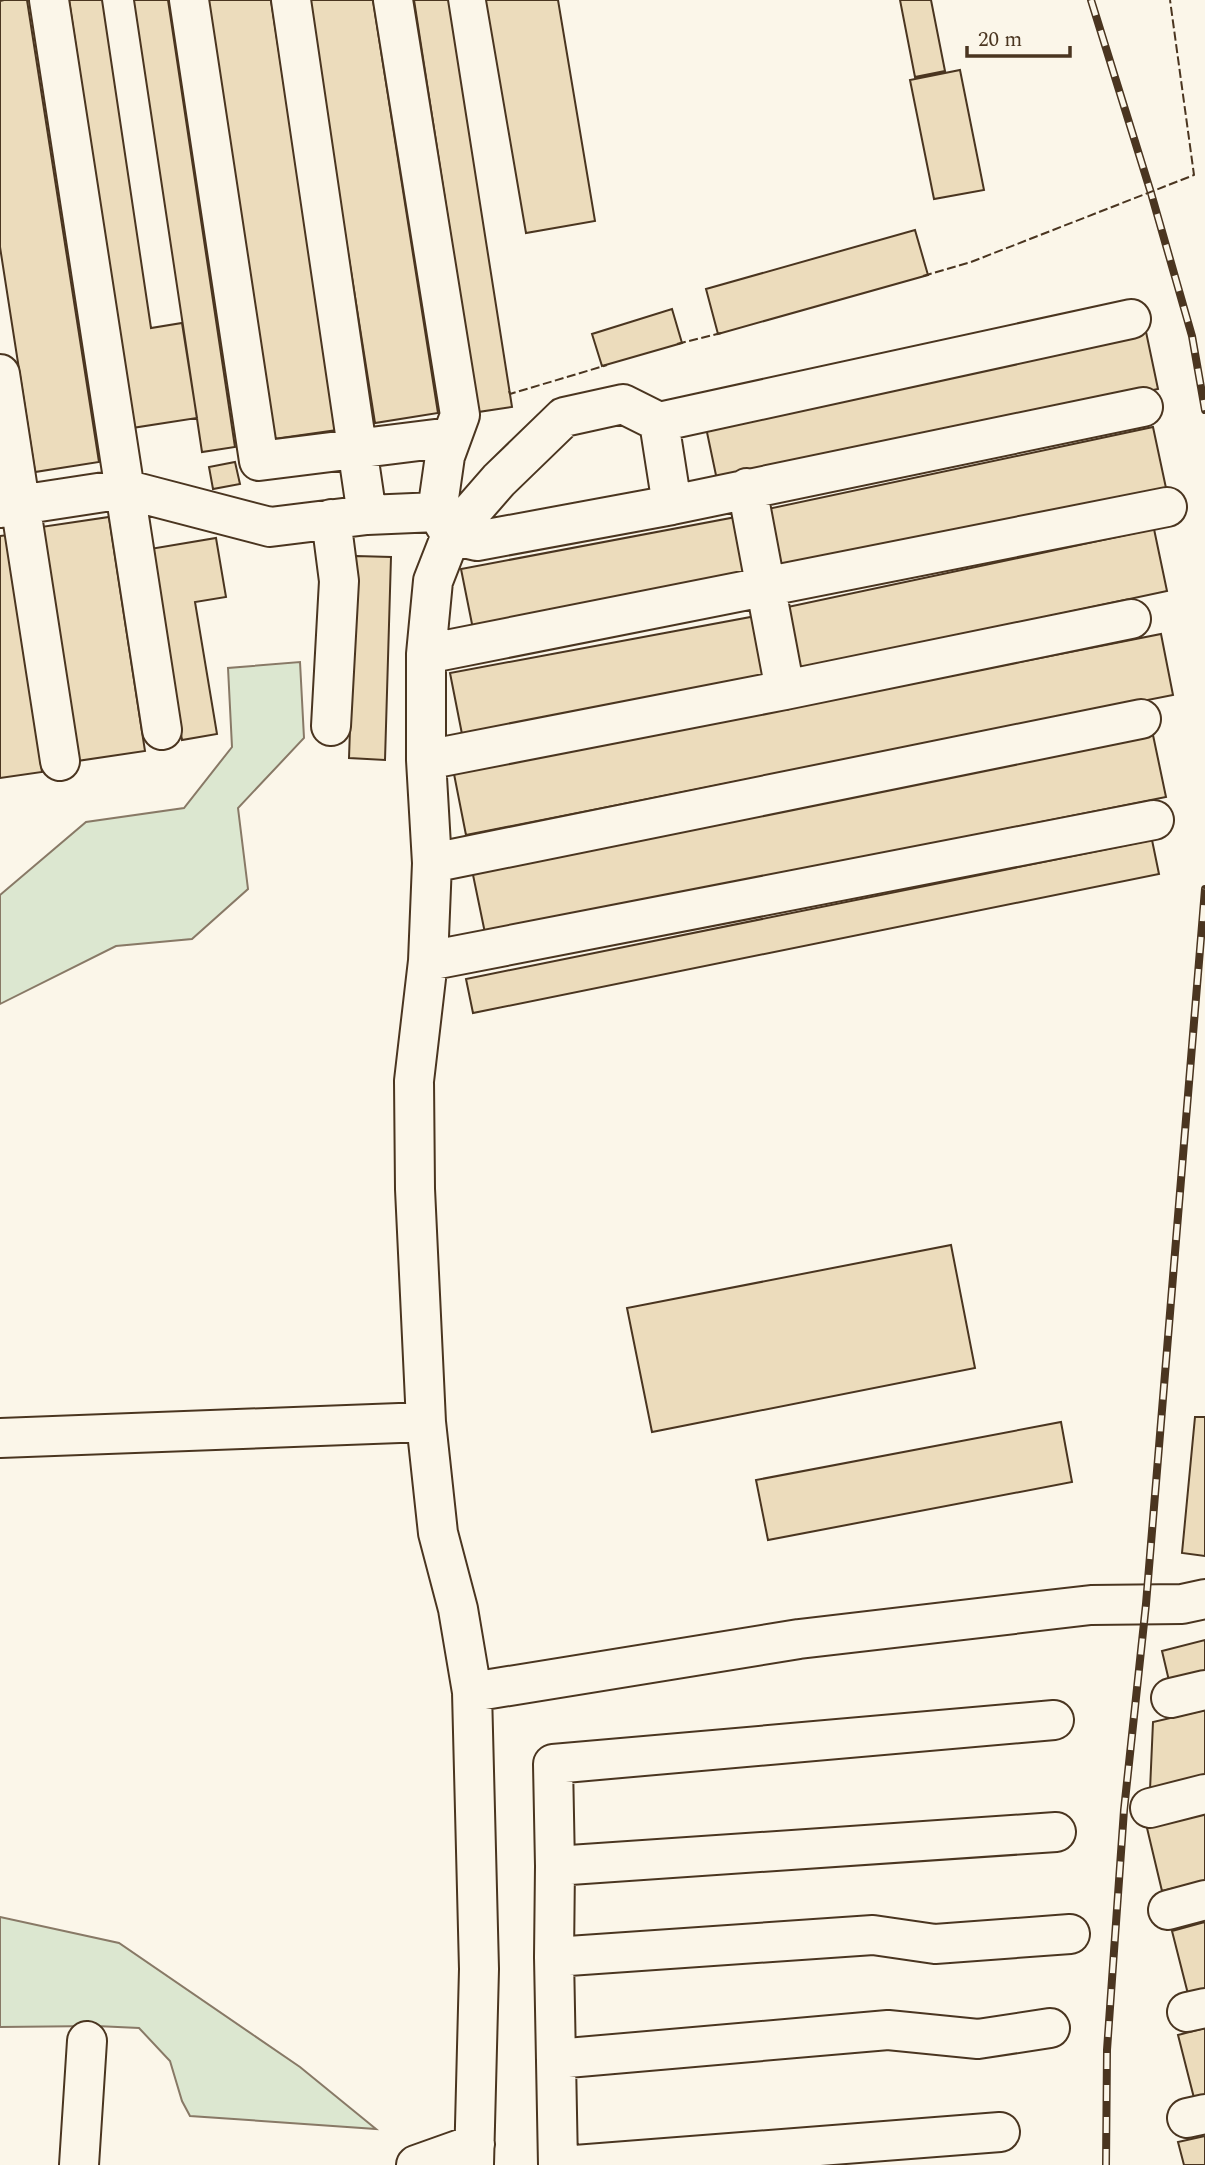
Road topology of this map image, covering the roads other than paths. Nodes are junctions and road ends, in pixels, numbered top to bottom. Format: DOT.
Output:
graph roads {
  1 [pos="49,0"];
  2 [pos="189,0"];
  3 [pos="291,0"];
  4 [pos="393,0"];
  5 [pos="1131,318"];
  6 [pos="0,374"];
  7 [pos="1143,407"];
  8 [pos="659,422"];
  9 [pos="451,437"];
  10 [pos="358,448"];
  11 [pos="747,488"];
  12 [pos="124,489"];
  13 [pos="672,505"];
  14 [pos="10,507"];
  15 [pos="1167,507"];
  16 [pos="349,517"];
  17 [pos="444,524"];
  18 [pos="765,586"];
  19 [pos="1130,619"];
  20 [pos="426,654"];
  21 [pos="785,690"];
  22 [pos="1141,719"];
  23 [pos="331,726"];
  24 [pos="162,730"];
  25 [pos="426,760"];
  26 [pos="61,761"];
  27 [pos="1154,820"];
  28 [pos="432,863"];
  29 [pos="428,961"];
  30 [pos="426,1422"];
  31 [pos="0,1438"];
  32 [pos="1205,1599"];
  33 [pos="472,1692"];
  34 [pos="1055,1720"];
  35 [pos="1205,1794"];
  36 [pos="1150,1808"];
  37 [pos="1056,1832"];
  38 [pos="555,1866"];
  39 [pos="1205,1900"];
  40 [pos="1168,1910"];
  41 [pos="1070,1934"];
  42 [pos="554,1957"];
  43 [pos="1050,2028"];
  44 [pos="87,2041"];
  45 [pos="556,2059"];
  46 [pos="1000,2132"];
  47 [pos="475,2154"];
  48 [pos="79,2165"];
  49 [pos="416,2165"];
  50 [pos="558,2165"];
  51 [pos="575,2165"];
  1 -- 12 [label="street"];
  2 -- 10 [label="street"];
  3 -- 10 [label="street"];
  4 -- 9 [label="street"];
  5 -- 8 [label="street"];
  6 -- 14 [label="street"];
  7 -- 11 [label="street"];
  8 -- 13 [label="street"];
  8 -- 17 [label="street"];
  9 -- 10 [label="street"];
  9 -- 17 [label="street"];
  10 -- 16 [label="street"];
  11 -- 13 [label="street"];
  11 -- 18 [label="street"];
  12 -- 14 [label="street"];
  12 -- 16 [label="street"];
  12 -- 24 [label="street"];
  13 -- 17 [label="street"];
  14 -- 26 [label="street"];
  15 -- 18 [label="street"];
  16 -- 17 [label="street"];
  16 -- 23 [label="street"];
  17 -- 20 [label="street"];
  18 -- 20 [label="street"];
  18 -- 21 [label="street"];
  19 -- 21 [label="street"];
  20 -- 25 [label="street"];
  21 -- 25 [label="street"];
  22 -- 28 [label="street"];
  25 -- 28 [label="street"];
  27 -- 29 [label="street"];
  28 -- 29 [label="street"];
  29 -- 30 [label="street"];
  30 -- 31 [label="street"];
  30 -- 33 [label="street"];
  32 -- 33 [label="street"];
  33 -- 47 [label="street"];
  34 -- 38 [label="street"];
  35 -- 36 [label="street"];
  37 -- 38 [label="street"];
  38 -- 42 [label="street"];
  39 -- 40 [label="street"];
  41 -- 42 [label="street"];
  42 -- 45 [label="street"];
  43 -- 45 [label="street"];
  44 -- 48 [label="street"];
  45 -- 50 [label="street"];
  46 -- 51 [label="street"];
  47 -- 49 [label="street"];
}
